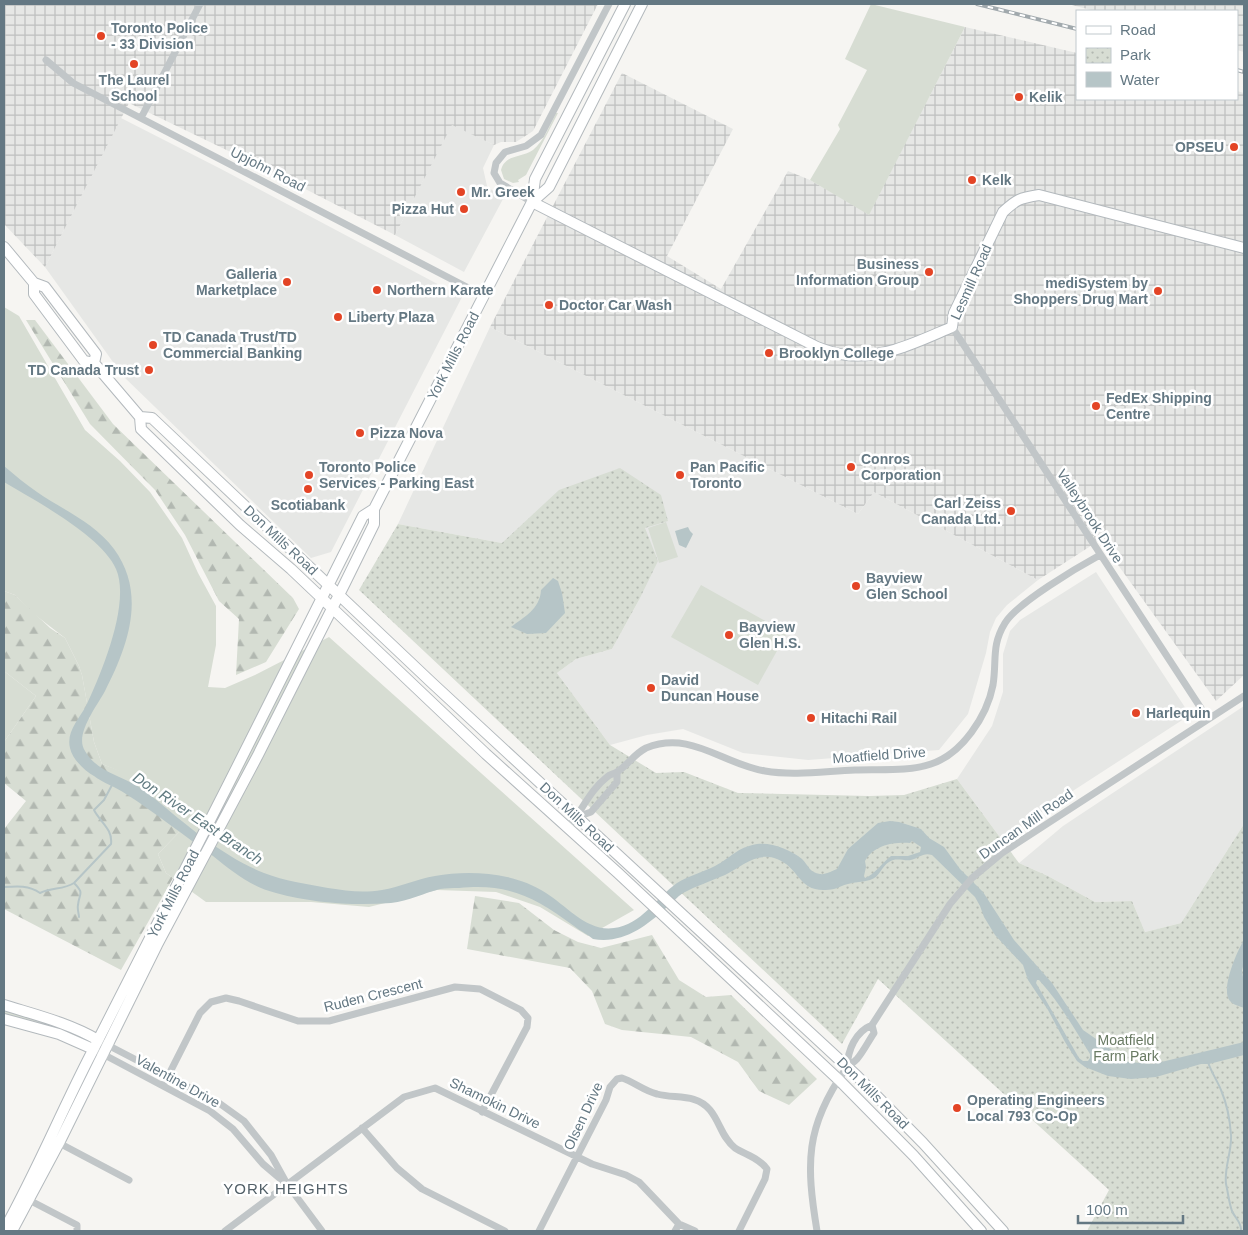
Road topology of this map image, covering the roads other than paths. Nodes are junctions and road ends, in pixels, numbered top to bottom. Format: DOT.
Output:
graph roads {
  1 [pos="200,4"];
  2 [pos="609,4"];
  3 [pos="625,4"];
  4 [pos="642,4"];
  5 [pos="46,60"];
  6 [pos="141,118"];
  7 [pos="532,202"];
  8 [pos="4,247"];
  9 [pos="1244,248"];
  10 [pos="484,296"];
  11 [pos="952,327"];
  12 [pos="140,417"];
  13 [pos="181,446"];
  14 [pos="170,457"];
  15 [pos="239,501"];
  16 [pos="374,509"];
  17 [pos="227,511"];
  18 [pos="1100,554"];
  19 [pos="328,585"];
  20 [pos="339,595"];
  21 [pos="322,599"];
  22 [pos="332,608"];
  23 [pos="1244,696"];
  24 [pos="1208,719"];
  25 [pos="617,773"];
  26 [pos="577,817"];
  27 [pos="568,827"];
  28 [pos="4,1005"];
  29 [pos="4,1019"];
  30 [pos="872,1025"];
  31 [pos="96,1044"];
  32 [pos="106,1050"];
  33 [pos="847,1067"];
  34 [pos="168,1076"];
  35 [pos="839,1080"];
  36 [pos="163,1086"];
  37 [pos="482,1112"];
  38 [pos="362,1128"];
  39 [pos="59,1143"];
  40 [pos="578,1156"];
  41 [pos="129,1180"];
  42 [pos="287,1184"];
  43 [pos="29,1200"];
  44 [pos="679,1224"];
  45 [pos="4,1230"];
  46 [pos="12,1231"];
  47 [pos="77,1231"];
  48 [pos="225,1231"];
  49 [pos="322,1231"];
  50 [pos="505,1231"];
  51 [pos="539,1231"];
  52 [pos="675,1231"];
  53 [pos="694,1231"];
  54 [pos="739,1231"];
  55 [pos="817,1231"];
  56 [pos="981,1231"];
  57 [pos="1003,1231"];
  1 -- 6 [label="street"];
  2 -- 7 [label="street"];
  3 -- 7 [label="main road, York Mills Road"];
  4 -- 7 [label="main road, York Mills Road"];
  5 -- 6 [label="street, Upjohn Road"];
  6 -- 10 [label="street, Upjohn Road"];
  7 -- 10 [label="main road, York Mills Road"];
  7 -- 11 [label="main road, Lesmill Road"];
  8 -- 12 [label="main road, Don Mills Road"];
  9 -- 11 [label="main road, Lesmill Road"];
  10 -- 16 [label="main road, York Mills Road"];
  11 -- 18 [label="street, Valleybrook Drive"];
  12 -- 13 [label="main road, Don Mills Road"];
  12 -- 14 [label="main road, Don Mills Road"];
  13 -- 14 [label="main road"];
  13 -- 15 [label="main road, Don Mills Road"];
  14 -- 17 [label="main road, Don Mills Road"];
  15 -- 17 [label="main road"];
  15 -- 19 [label="main road, Don Mills Road"];
  16 -- 19 [label="main road, York Mills Road"];
  16 -- 20 [label="main road, York Mills Road"];
  17 -- 21 [label="main road, Don Mills Road"];
  18 -- 24 [label="street, Valleybrook Drive"];
  18 -- 25 [label="street, Moatfield Drive"];
  19 -- 20 [label="main road, Don Mills Road"];
  19 -- 21 [label="main road, York Mills Road"];
  20 -- 22 [label="main road, York Mills Road"];
  20 -- 26 [label="main road, Don Mills Road"];
  21 -- 22 [label="main road, Don Mills Road"];
  21 -- 31 [label="main road, York Mills Road"];
  22 -- 27 [label="main road, Don Mills Road"];
  22 -- 32 [label="main road, York Mills Road"];
  23 -- 24 [label="street, Duncan Mill Road"];
  24 -- 30 [label="street, Duncan Mill Road"];
  25 -- 26 [label="street, Moatfield Drive"];
  25 -- 26 [label="street, Moatfield Drive"];
  26 -- 27 [label="street, Moatfield Drive"];
  26 -- 33 [label="main road, Don Mills Road"];
  27 -- 35 [label="main road, Don Mills Road"];
  28 -- 31 [label="main road"];
  29 -- 31 [label="main road"];
  30 -- 33 [label="street, Duncan Mill Road"];
  30 -- 33 [label="street, Duncan Mill Road"];
  31 -- 32 [label="street, Valentine Drive"];
  31 -- 32 [label="street"];
  31 -- 45 [label="main road, York Mills Road"];
  32 -- 34 [label="street, Valentine Drive"];
  32 -- 36 [label="street, Valentine Drive"];
  32 -- 39 [label="main road, York Mills Road"];
  33 -- 35 [label="street, Duncan Mill Road"];
  33 -- 57 [label="main road, Don Mills Road"];
  34 -- 36 [label="street, Ruden Crescent"];
  34 -- 37 [label="street, Ruden Crescent"];
  34 -- 42 [label="street, Valentine Drive"];
  35 -- 55 [label="street, Duncan Mill Road"];
  35 -- 56 [label="main road, Don Mills Road"];
  36 -- 42 [label="street, Valentine Drive"];
  37 -- 38 [label="street, Shamokin Drive"];
  37 -- 40 [label="street, Shamokin Drive"];
  38 -- 42 [label="street, Shamokin Drive"];
  38 -- 50 [label="street"];
  39 -- 41 [label="street"];
  39 -- 43 [label="main road, York Mills Road"];
  40 -- 44 [label="street, Shamokin Drive"];
  40 -- 51 [label="street, Olsen Drive"];
  40 -- 54 [label="street, Olsen Drive"];
  42 -- 48 [label="street, Shamokin Drive"];
  42 -- 49 [label="street, Valentine Drive"];
  43 -- 46 [label="main road, York Mills Road"];
  43 -- 47 [label="street"];
  44 -- 52 [label="street"];
  44 -- 53 [label="street, Shamokin Drive"];
}
